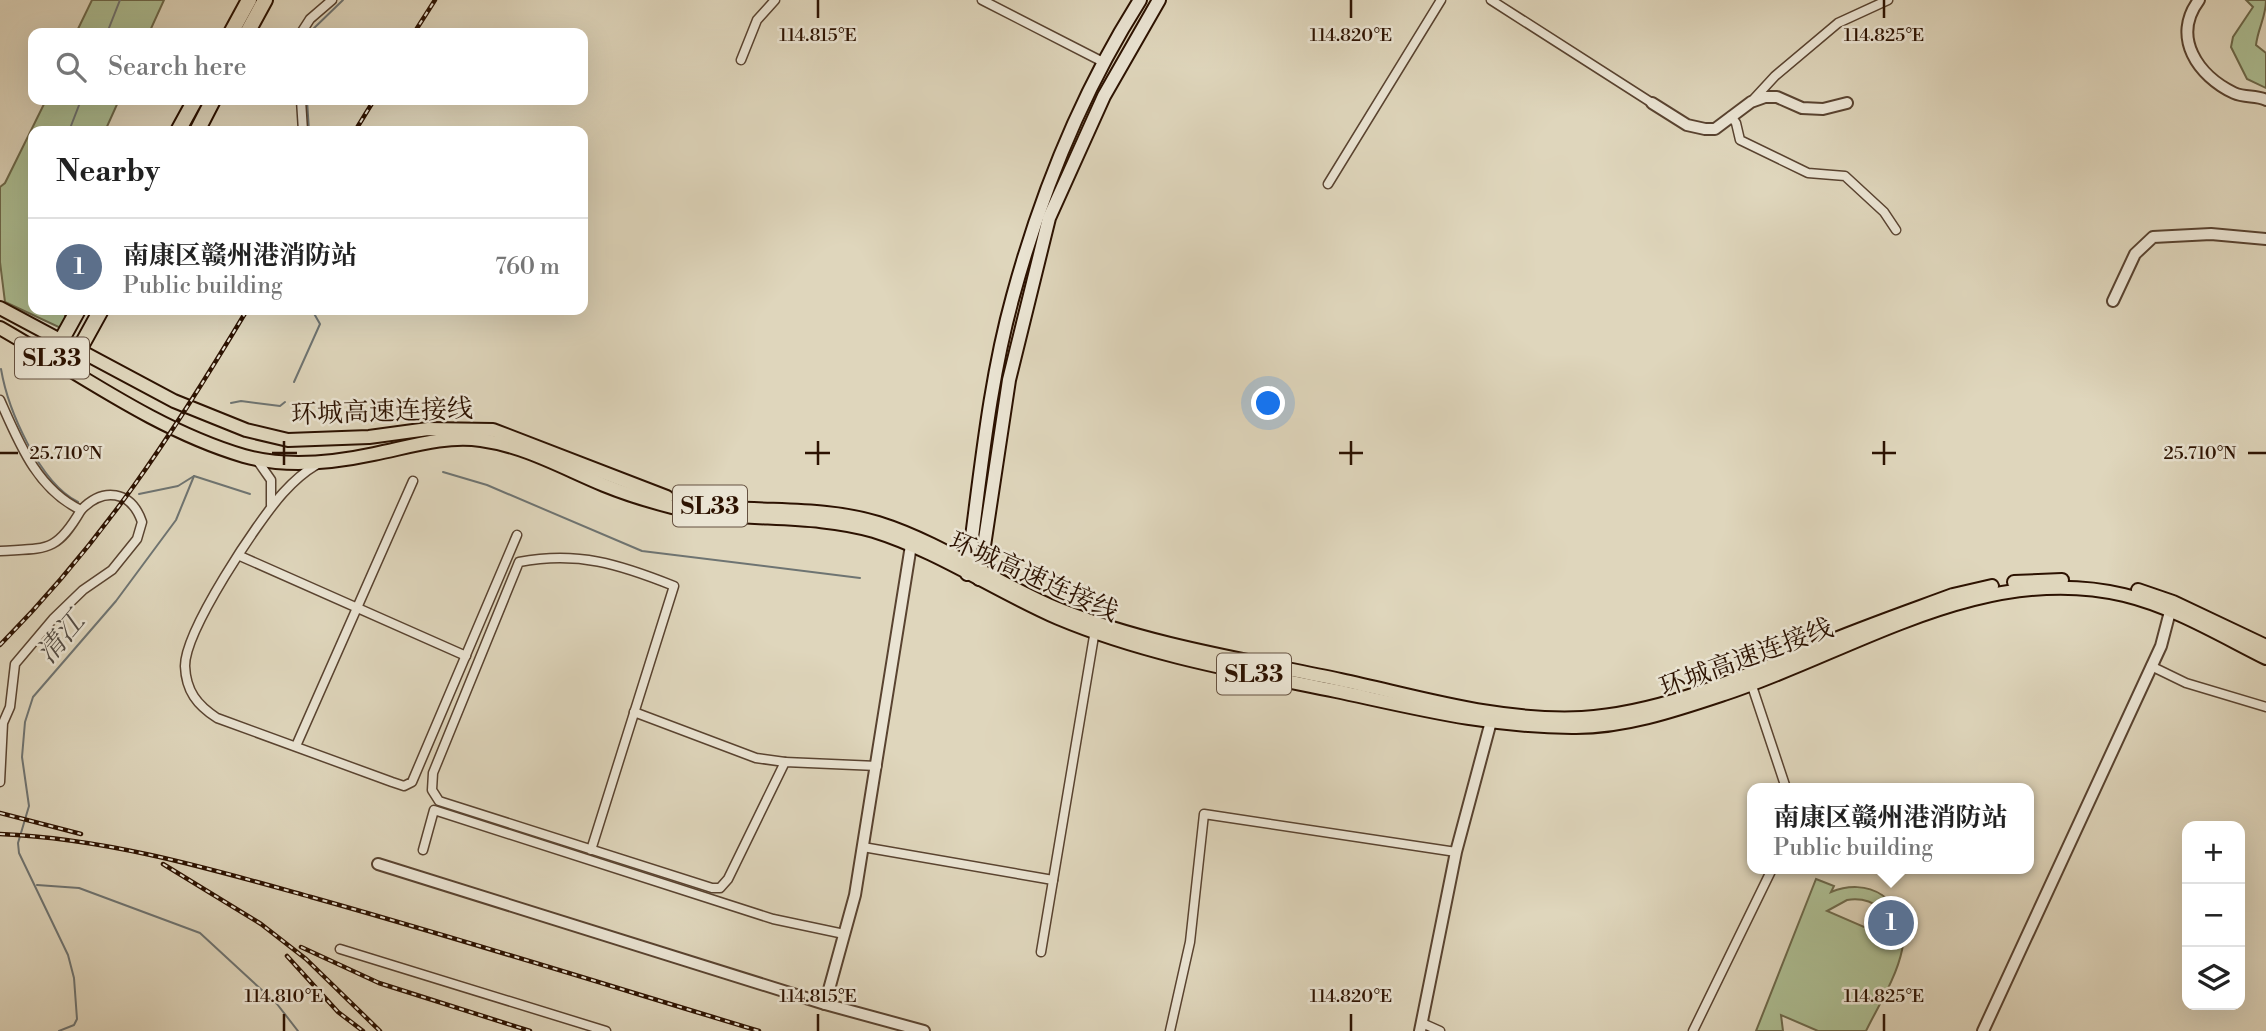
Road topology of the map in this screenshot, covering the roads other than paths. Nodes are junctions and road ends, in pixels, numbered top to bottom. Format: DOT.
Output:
graph roads {
  1 [pos="249,0"];
  2 [pos="265,0"];
  3 [pos="332,0"];
  4 [pos="775,0"];
  5 [pos="982,0"];
  6 [pos="1140,0"];
  7 [pos="1158,0"];
  8 [pos="1441,0"];
  9 [pos="1491,0"];
  10 [pos="1888,0"];
  11 [pos="2199,0"];
  12 [pos="234,28"];
  13 [pos="250,28"];
  14 [pos="304,28"];
  15 [pos="741,60"];
  16 [pos="1105,63"];
  17 [pos="2266,100"];
  18 [pos="1751,102"];
  19 [pos="1652,103"];
  20 [pos="1847,103"];
  21 [pos="192,105"];
  22 [pos="210,105"];
  23 [pos="301,105"];
  24 [pos="1731,116"];
  25 [pos="181,126"];
  26 [pos="200,126"];
  27 [pos="303,126"];
  28 [pos="1328,184"];
  29 [pos="1896,230"];
  30 [pos="2266,239"];
  31 [pos="2113,301"];
  32 [pos="0,308"];
  33 [pos="75,315"];
  34 [pos="98,315"];
  35 [pos="0,328"];
  36 [pos="61,340"];
  37 [pos="79,350"];
  38 [pos="52,357"];
  39 [pos="69,368"];
  40 [pos="0,400"];
  41 [pos="250,457"];
  42 [pos="318,463"];
  43 [pos="414,481"];
  44 [pos="81,510"];
  45 [pos="268,513"];
  46 [pos="517,536"];
  47 [pos="911,541"];
  48 [pos="0,551"];
  49 [pos="240,556"];
  50 [pos="974,572"];
  51 [pos="2171,606"];
  52 [pos="358,608"];
  53 [pos="1096,625"];
  54 [pos="2266,646"];
  55 [pos="466,656"];
  56 [pos="2266,658"];
  57 [pos="2151,666"];
  58 [pos="1750,680"];
  59 [pos="2266,707"];
  60 [pos="635,712"];
  61 [pos="1492,718"];
  62 [pos="296,746"];
  63 [pos="785,762"];
  64 [pos="877,766"];
  65 [pos="0,782"];
  66 [pos="1784,783"];
  67 [pos="863,847"];
  68 [pos="423,850"];
  69 [pos="592,850"];
  70 [pos="1456,852"];
  71 [pos="378,864"];
  72 [pos="1770,874"];
  73 [pos="1053,880"];
  74 [pos="844,934"];
  75 [pos="340,949"];
  76 [pos="1041,952"];
  77 [pos="825,1003"];
  78 [pos="1421,1027"];
  79 [pos="606,1031"];
  80 [pos="924,1031"];
  81 [pos="1170,1031"];
  82 [pos="1440,1031"];
  83 [pos="1693,1031"];
  84 [pos="1983,1031"];
  1 -- 12 [label="highway"];
  2 -- 13 [label="highway"];
  3 -- 14 [label="street"];
  4 -- 15 [label="street"];
  5 -- 16 [label="street"];
  6 -- 16 [label="main road"];
  7 -- 50 [label="main road"];
  8 -- 28 [label="street"];
  9 -- 19 [label="street"];
  10 -- 18 [label="street"];
  11 -- 17 [label="street"];
  16 -- 50 [label="main road"];
  18 -- 20 [label="street"];
  18 -- 24 [label="street"];
  19 -- 24 [label="street"];
  21 -- 25 [label="highway"];
  22 -- 26 [label="highway"];
  23 -- 27 [label="street"];
  24 -- 29 [label="street"];
  30 -- 31 [label="street"];
  32 -- 36 [label="main road, 环城高速连接线 / SL33"];
  33 -- 36 [label="highway"];
  34 -- 37 [label="highway"];
  35 -- 38 [label="main road, 环城高速连接线 / SL33"];
  36 -- 37 [label="main road, 环城高速连接线 / SL33"];
  36 -- 38 [label="highway"];
  37 -- 39 [label="highway"];
  37 -- 47 [label="main road, 环城高速连接线 / SL33"];
  38 -- 39 [label="main road, 环城高速连接线 / SL33"];
  39 -- 41 [label="main road, 环城高速连接线 / SL33"];
  40 -- 44 [label="street"];
  41 -- 42 [label="main road, 环城高速连接线 / SL33"];
  41 -- 45 [label="street"];
  42 -- 45 [label="street"];
  42 -- 47 [label="main road, 环城高速连接线 / SL33"];
  43 -- 52 [label="street"];
  44 -- 48 [label="street"];
  44 -- 65 [label="street"];
  45 -- 49 [label="street"];
  46 -- 55 [label="street"];
  47 -- 50 [label="main road, 环城高速连接线 / SL33"];
  47 -- 64 [label="street"];
  49 -- 52 [label="street"];
  49 -- 62 [label="street"];
  50 -- 53 [label="main road, 环城高速连接线 / SL33"];
  51 -- 54 [label="main road, 环城高速连接线 / SL33"];
  51 -- 56 [label="main road, 环城高速连接线 / SL33"];
  51 -- 57 [label="street"];
  51 -- 58 [label="main road, 环城高速连接线 / SL33"];
  52 -- 55 [label="street"];
  52 -- 62 [label="street"];
  53 -- 61 [label="main road, 环城高速连接线 / SL33"];
  53 -- 73 [label="street"];
  55 -- 62 [label="street"];
  57 -- 59 [label="street"];
  57 -- 84 [label="street"];
  58 -- 61 [label="main road, 环城高速连接线 / SL33"];
  58 -- 66 [label="street"];
  60 -- 63 [label="street"];
  60 -- 69 [label="street"];
  60 -- 69 [label="street"];
  61 -- 70 [label="street"];
  63 -- 64 [label="street"];
  63 -- 69 [label="street"];
  64 -- 67 [label="street"];
  67 -- 73 [label="street"];
  67 -- 74 [label="street"];
  68 -- 74 [label="street"];
  70 -- 78 [label="street"];
  70 -- 81 [label="street"];
  71 -- 77 [label="street"];
  72 -- 83 [label="street"];
  73 -- 76 [label="street"];
  74 -- 77 [label="street"];
  75 -- 79 [label="street"];
  77 -- 80 [label="street"];
  78 -- 82 [label="street"];
}
